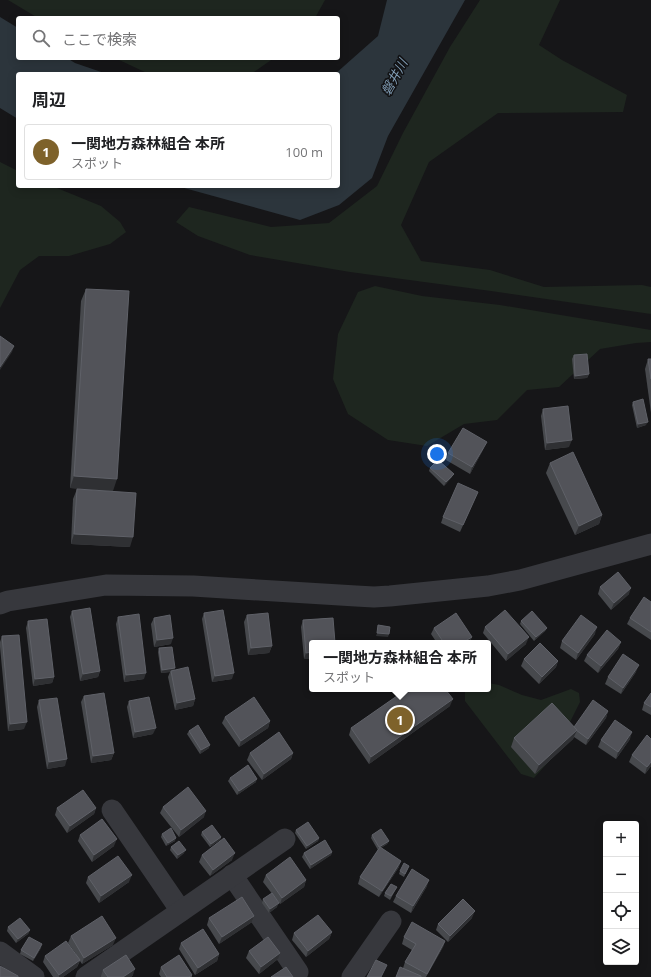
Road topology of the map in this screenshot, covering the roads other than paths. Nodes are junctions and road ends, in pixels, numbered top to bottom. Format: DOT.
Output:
graph roads {
  1 [pos="651,544"];
  2 [pos="0,604"];
  3 [pos="112,810"];
  4 [pos="285,839"];
  5 [pos="232,875"];
  6 [pos="181,911"];
  7 [pos="391,921"];
  8 [pos="0,952"];
  9 [pos="298,972"];
  10 [pos="34,977"];
  11 [pos="86,977"];
  12 [pos="352,977"];
  1 -- 2 [label="street"];
  3 -- 6 [label="street"];
  4 -- 5 [label="street"];
  5 -- 6 [label="street"];
  5 -- 9 [label="street"];
  6 -- 11 [label="street"];
  7 -- 12 [label="street"];
  8 -- 10 [label="street"];
}
